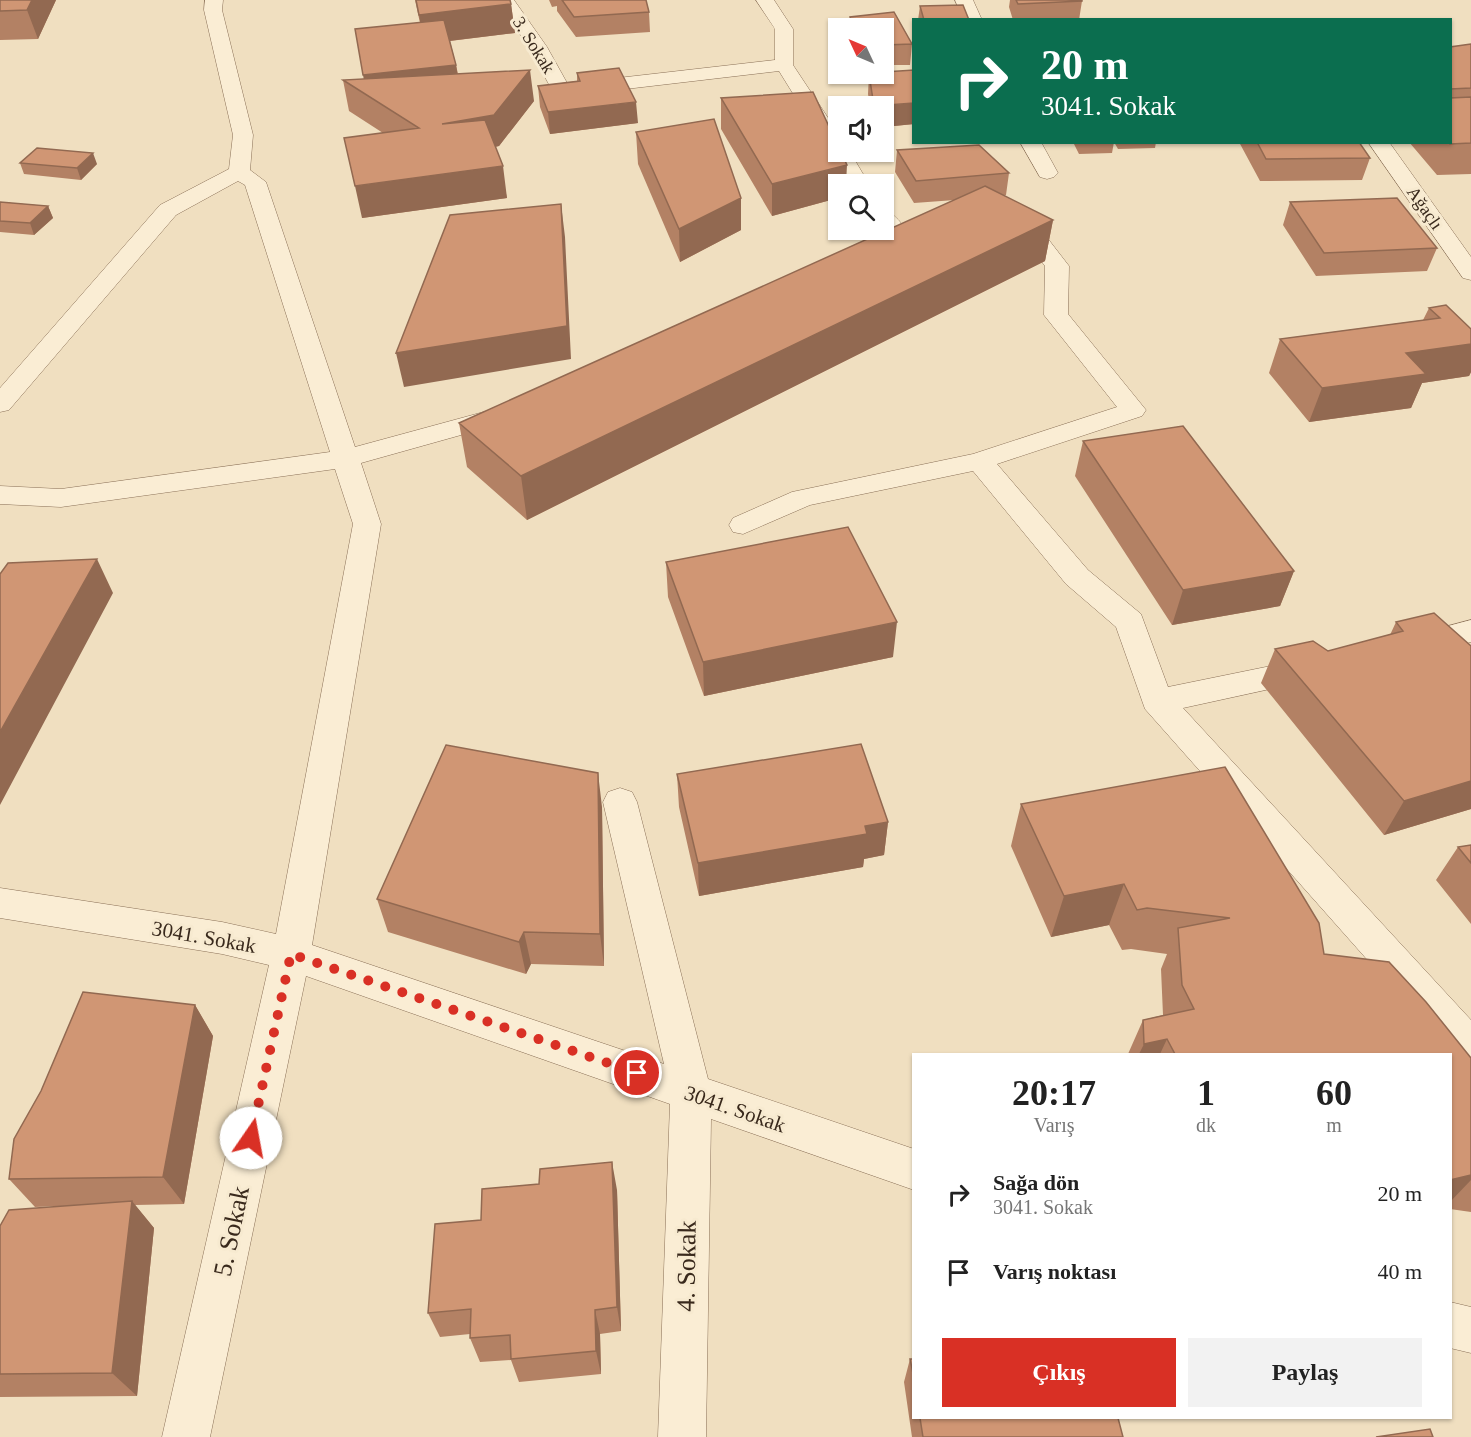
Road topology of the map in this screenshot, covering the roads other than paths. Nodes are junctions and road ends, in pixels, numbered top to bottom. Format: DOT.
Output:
graph roads {
  1 [pos="214,0"];
  2 [pos="505,0"];
  3 [pos="765,0"];
  4 [pos="964,0"];
  5 [pos="972,18"];
  6 [pos="784,65"];
  7 [pos="828,133"];
  8 [pos="1031,144"];
  9 [pos="1379,144"];
  10 [pos="239,172"];
  11 [pos="1047,173"];
  12 [pos="1000,220"];
  13 [pos="894,230"];
  14 [pos="905,245"];
  15 [pos="1471,273"];
  16 [pos="0,404"];
  17 [pos="522,409"];
  18 [pos="344,459"];
  19 [pos="979,461"];
  20 [pos="0,495"];
  21 [pos="743,525"];
  22 [pos="1471,631"];
  23 [pos="1383,653"];
  24 [pos="1330,666"];
  25 [pos="1157,701"];
  26 [pos="620,802"];
  27 [pos="0,903"];
  28 [pos="291,954"];
  29 [pos="1471,1048"];
  30 [pos="691,1094"];
  31 [pos="912,1169"];
  32 [pos="1452,1325"];
  33 [pos="1471,1330"];
  34 [pos="186,1437"];
  35 [pos="682,1437"];
  1 -- 10 [label="street"];
  2 -- 6 [label="street, 3. Sokak"];
  3 -- 6 [label="street"];
  4 -- 5 [label="street"];
  6 -- 7 [label="street"];
  8 -- 11 [label="street"];
  9 -- 15 [label="street, Ağaçlı"];
  10 -- 16 [label="street"];
  10 -- 18 [label="street, 5. Sokak"];
  12 -- 19 [label="street"];
  13 -- 14 [label="street"];
  17 -- 18 [label="street"];
  18 -- 20 [label="street"];
  18 -- 28 [label="street, 5. Sokak"];
  19 -- 21 [label="street"];
  19 -- 25 [label="street"];
  22 -- 23 [label="street"];
  24 -- 25 [label="street"];
  25 -- 29 [label="street"];
  26 -- 30 [label="street, 4. Sokak"];
  27 -- 28 [label="street, 3041. Sokak"];
  28 -- 30 [label="street, 3041. Sokak"];
  28 -- 34 [label="street, 5. Sokak"];
  30 -- 31 [label="street, 3041. Sokak"];
  30 -- 35 [label="street, 4. Sokak"];
  32 -- 33 [label="street"];
}
